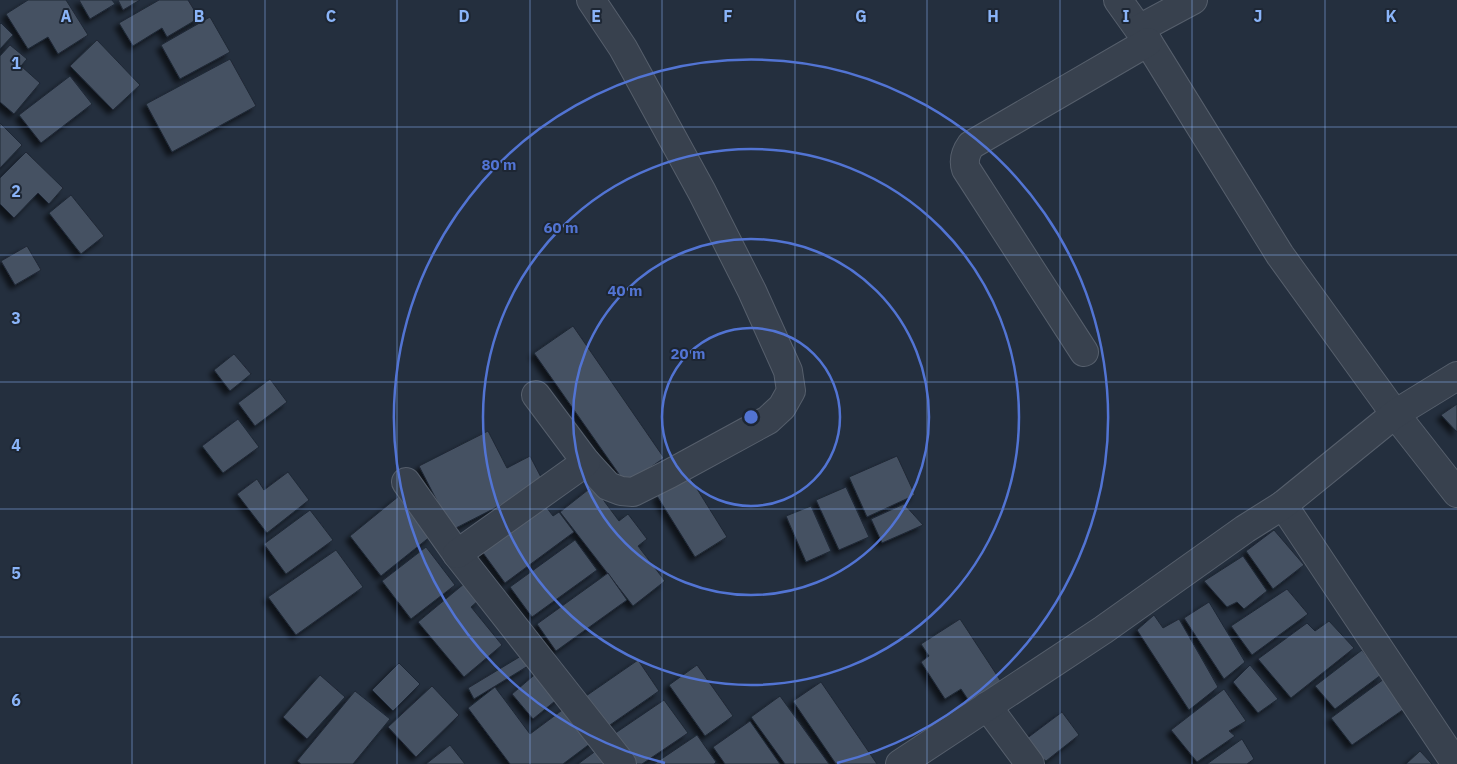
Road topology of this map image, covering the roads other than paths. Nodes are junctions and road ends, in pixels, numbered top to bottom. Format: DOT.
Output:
graph roads {
  1 [pos="591,0"];
  2 [pos="1118,0"];
  3 [pos="1193,0"];
  4 [pos="1144,35"];
  5 [pos="1084,352"];
  6 [pos="1457,376"];
  7 [pos="536,395"];
  8 [pos="1395,414"];
  9 [pos="586,462"];
  10 [pos="406,482"];
  11 [pos="1457,493"];
  12 [pos="1283,505"];
  13 [pos="457,554"];
  14 [pos="987,706"];
  15 [pos="622,764"];
  16 [pos="900,764"];
  17 [pos="1030,764"];
  18 [pos="1456,764"];
  1 -- 9 [label="street"];
  2 -- 4 [label="street"];
  3 -- 4 [label="street"];
  4 -- 5 [label="street"];
  4 -- 8 [label="street"];
  6 -- 8 [label="street"];
  7 -- 9 [label="street"];
  8 -- 11 [label="street"];
  8 -- 12 [label="street"];
  9 -- 13 [label="street"];
  10 -- 13 [label="street"];
  12 -- 14 [label="street"];
  12 -- 18 [label="street"];
  13 -- 15 [label="street"];
  14 -- 16 [label="street"];
  14 -- 17 [label="street"];
}
